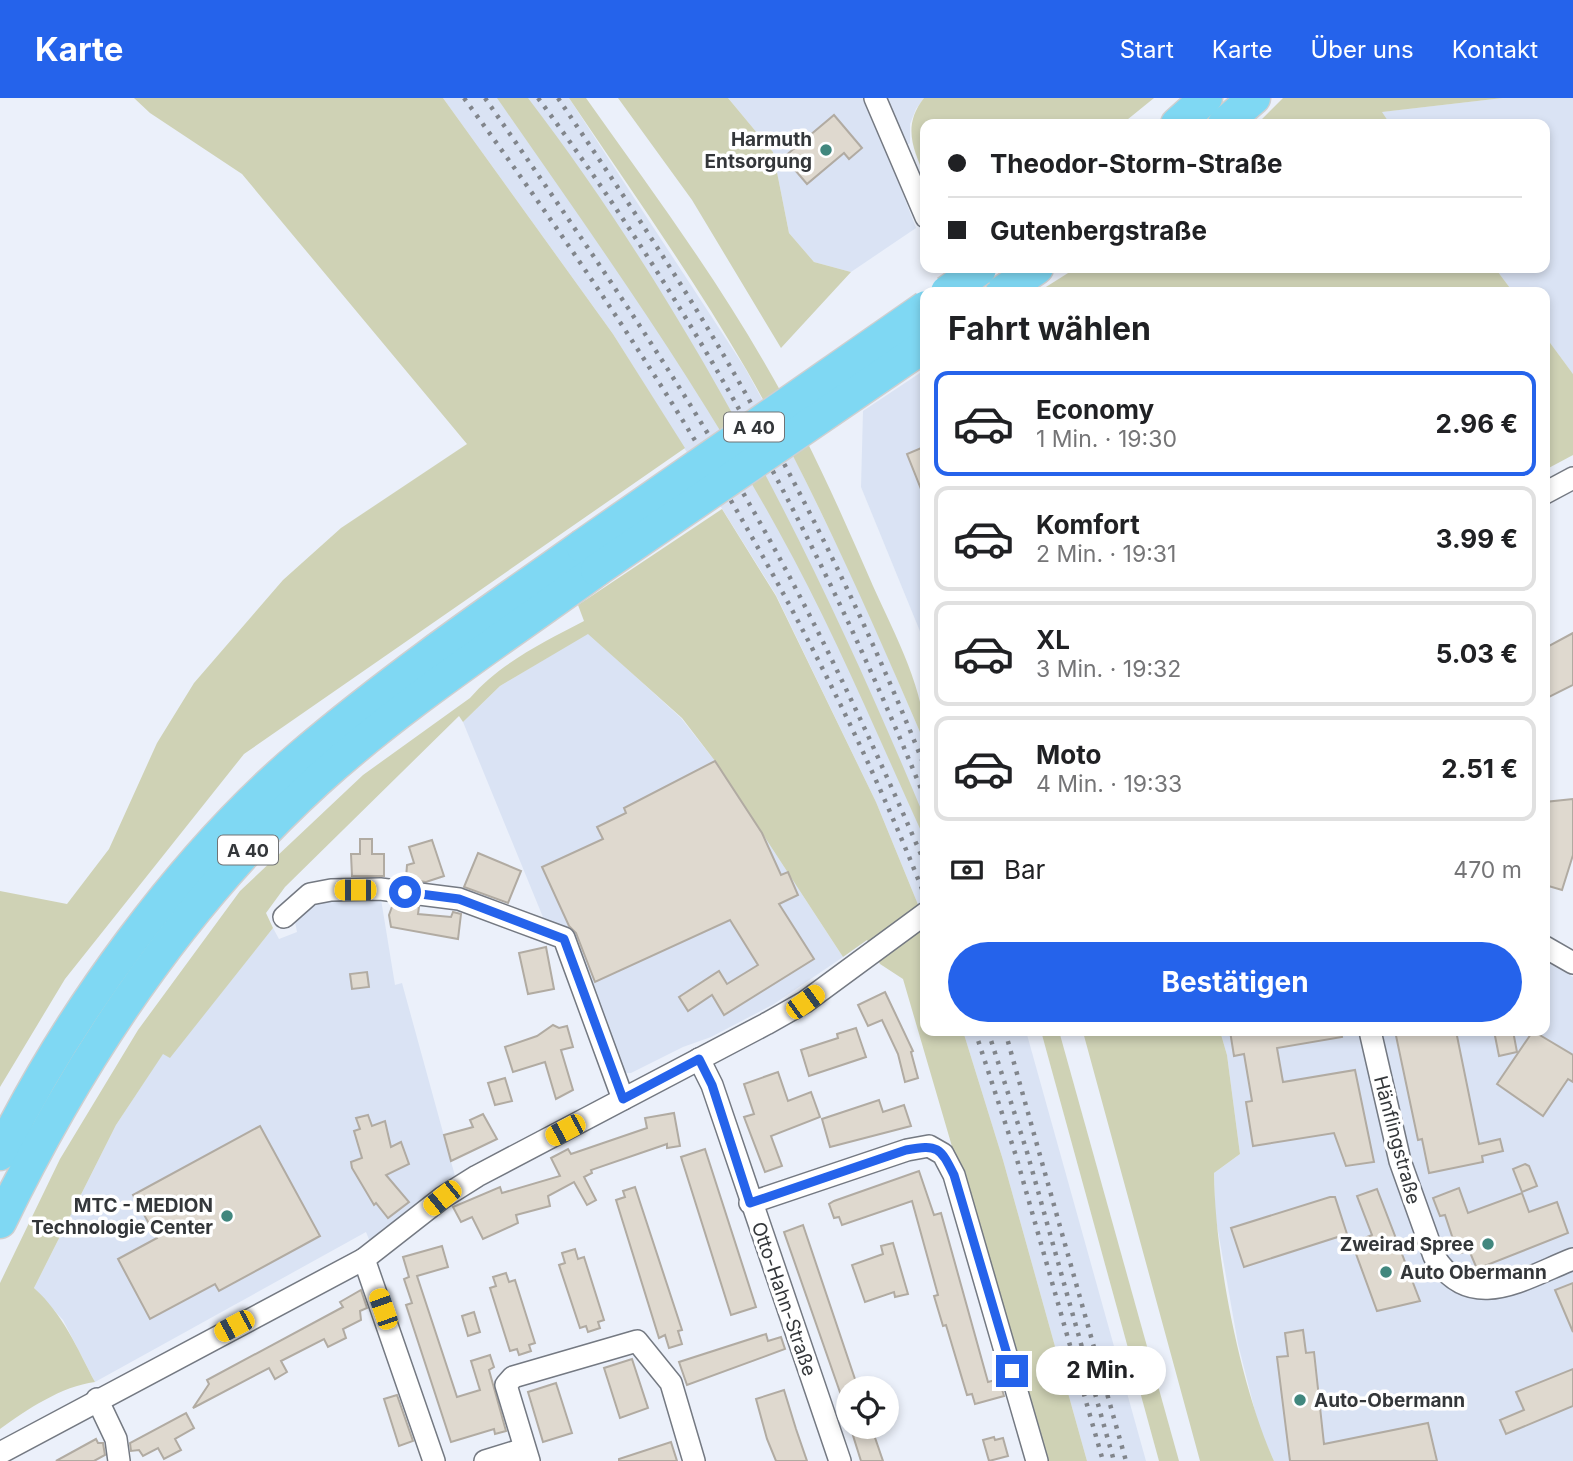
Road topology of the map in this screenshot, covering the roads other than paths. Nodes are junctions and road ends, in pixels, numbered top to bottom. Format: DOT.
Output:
graph roads {
  1 [pos="875,98"];
  2 [pos="1206,98"];
  3 [pos="1254,98"];
  4 [pos="1183,119"];
  5 [pos="1230,119"];
  6 [pos="920,203"];
  7 [pos="974,273"];
  8 [pos="1030,273"];
  9 [pos="954,287"];
  10 [pos="1009,287"];
  11 [pos="920,311"];
  12 [pos="920,349"];
  13 [pos="1573,478"];
  14 [pos="1550,490"];
  15 [pos="590,558"];
  16 [pos="284,917"];
  17 [pos="920,917"];
  18 [pos="1550,950"];
  19 [pos="1573,963"];
  20 [pos="1371,1036"];
  21 [pos="699,1059"];
  22 [pos="623,1099"];
  23 [pos="0,1154"];
  24 [pos="750,1203"];
  25 [pos="0,1222"];
  26 [pos="364,1259"];
  27 [pos="1573,1259"];
  28 [pos="97,1399"];
  29 [pos="0,1453"];
  30 [pos="527,1455"];
  31 [pos="118,1461"];
  32 [pos="434,1461"];
  33 [pos="485,1461"];
  34 [pos="694,1461"];
  35 [pos="840,1461"];
  36 [pos="1037,1461"];
  1 -- 6 [label="street"];
  2 -- 4 [label="highway"];
  3 -- 5 [label="highway"];
  7 -- 9 [label="highway, bridge"];
  8 -- 10 [label="highway"];
  11 -- 15 [label="highway, A 40, bridge"];
  12 -- 15 [label="highway, A 40, bridge"];
  13 -- 14 [label="street"];
  15 -- 23 [label="highway, A 40"];
  15 -- 25 [label="highway, A 40"];
  16 -- 22 [label="street"];
  17 -- 21 [label="street"];
  18 -- 19 [label="street"];
  20 -- 27 [label="street, Hänflingstraße"];
  21 -- 22 [label="street"];
  21 -- 24 [label="street, Otto-Hahn-Straße"];
  22 -- 26 [label="street"];
  24 -- 35 [label="street, Otto-Hahn-Straße"];
  24 -- 36 [label="street"];
  26 -- 28 [label="street"];
  26 -- 32 [label="street"];
  28 -- 29 [label="street"];
  28 -- 31 [label="street"];
  30 -- 33 [label="street"];
  30 -- 34 [label="street"];
}
